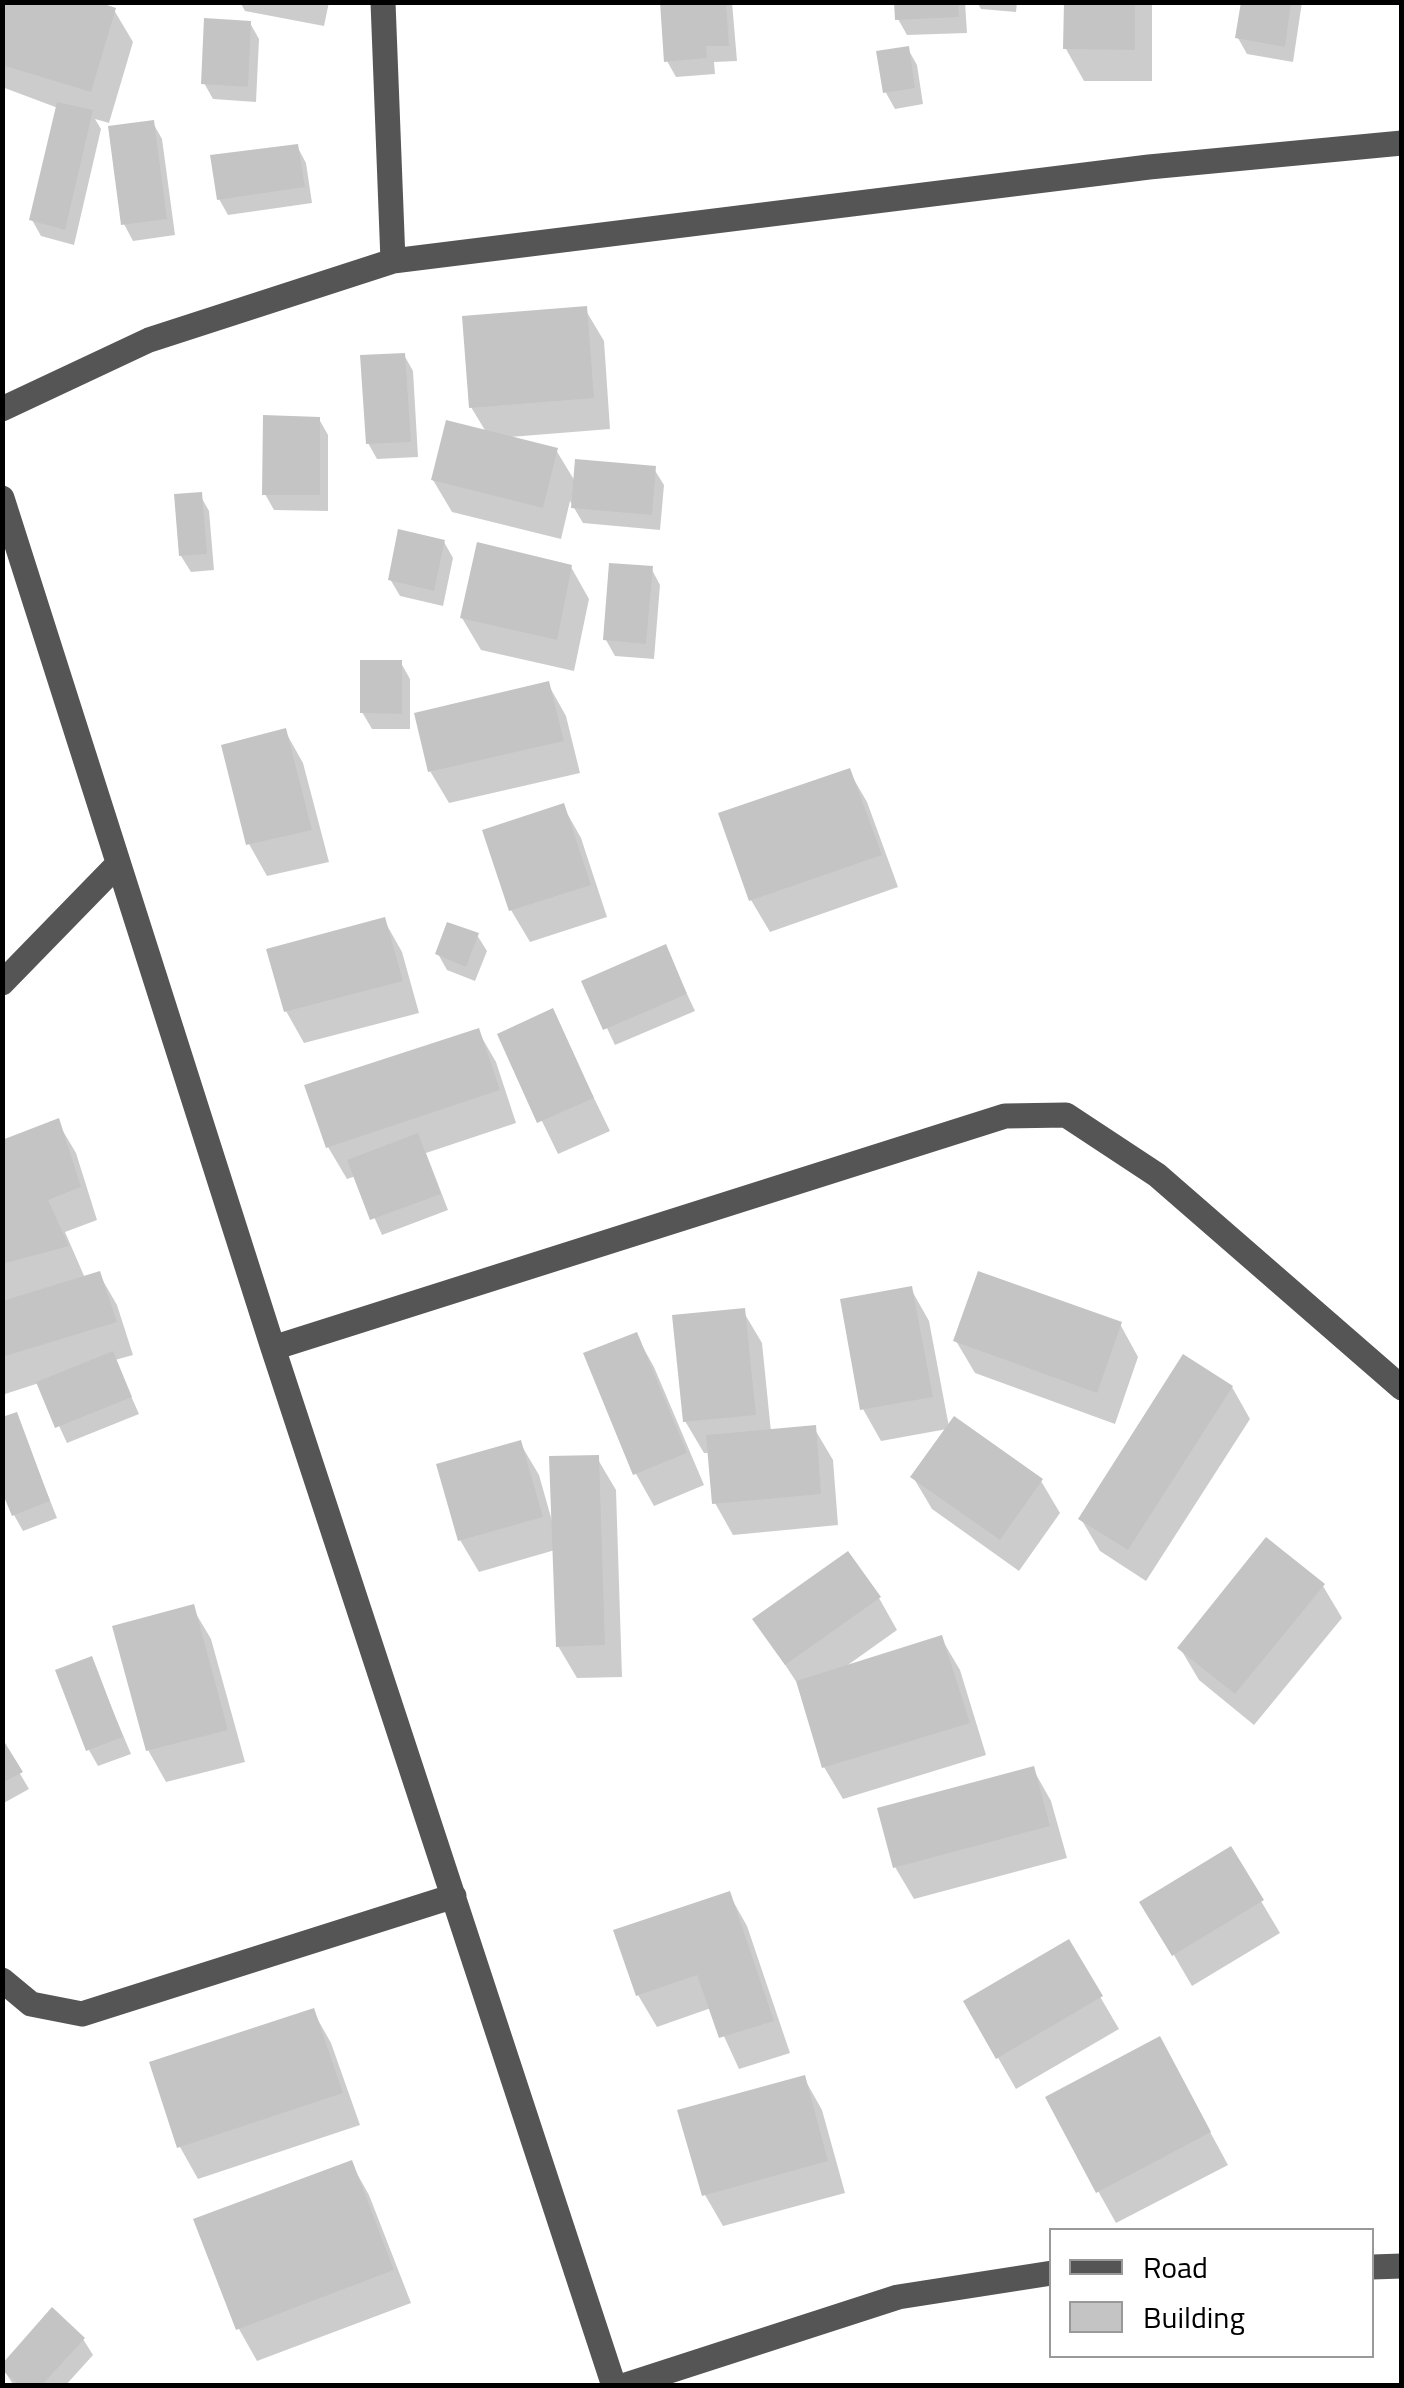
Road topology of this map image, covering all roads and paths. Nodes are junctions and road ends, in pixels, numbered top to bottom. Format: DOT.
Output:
graph roads {
  1 [pos="383,2"];
  2 [pos="1402,143"];
  3 [pos="393,261"];
  4 [pos="2,409"];
  5 [pos="2,498"];
  6 [pos="118,864"];
  7 [pos="2,983"];
  8 [pos="273,1348"];
  9 [pos="1402,1388"];
  10 [pos="454,1896"];
  11 [pos="2,1980"];
  12 [pos="1402,2266"];
  13 [pos="1374,2267"];
  14 [pos="1049,2273"];
  15 [pos="614,2386"];
  16 [pos="622,2386"];
  1 -- 3 [label="street"];
  2 -- 3 [label="street"];
  3 -- 4 [label="street"];
  5 -- 6 [label="street"];
  6 -- 7 [label="street"];
  6 -- 8 [label="street"];
  8 -- 9 [label="street"];
  8 -- 10 [label="street"];
  10 -- 11 [label="street"];
  10 -- 15 [label="street"];
  12 -- 13 [label="street"];
  14 -- 16 [label="street"];
}
